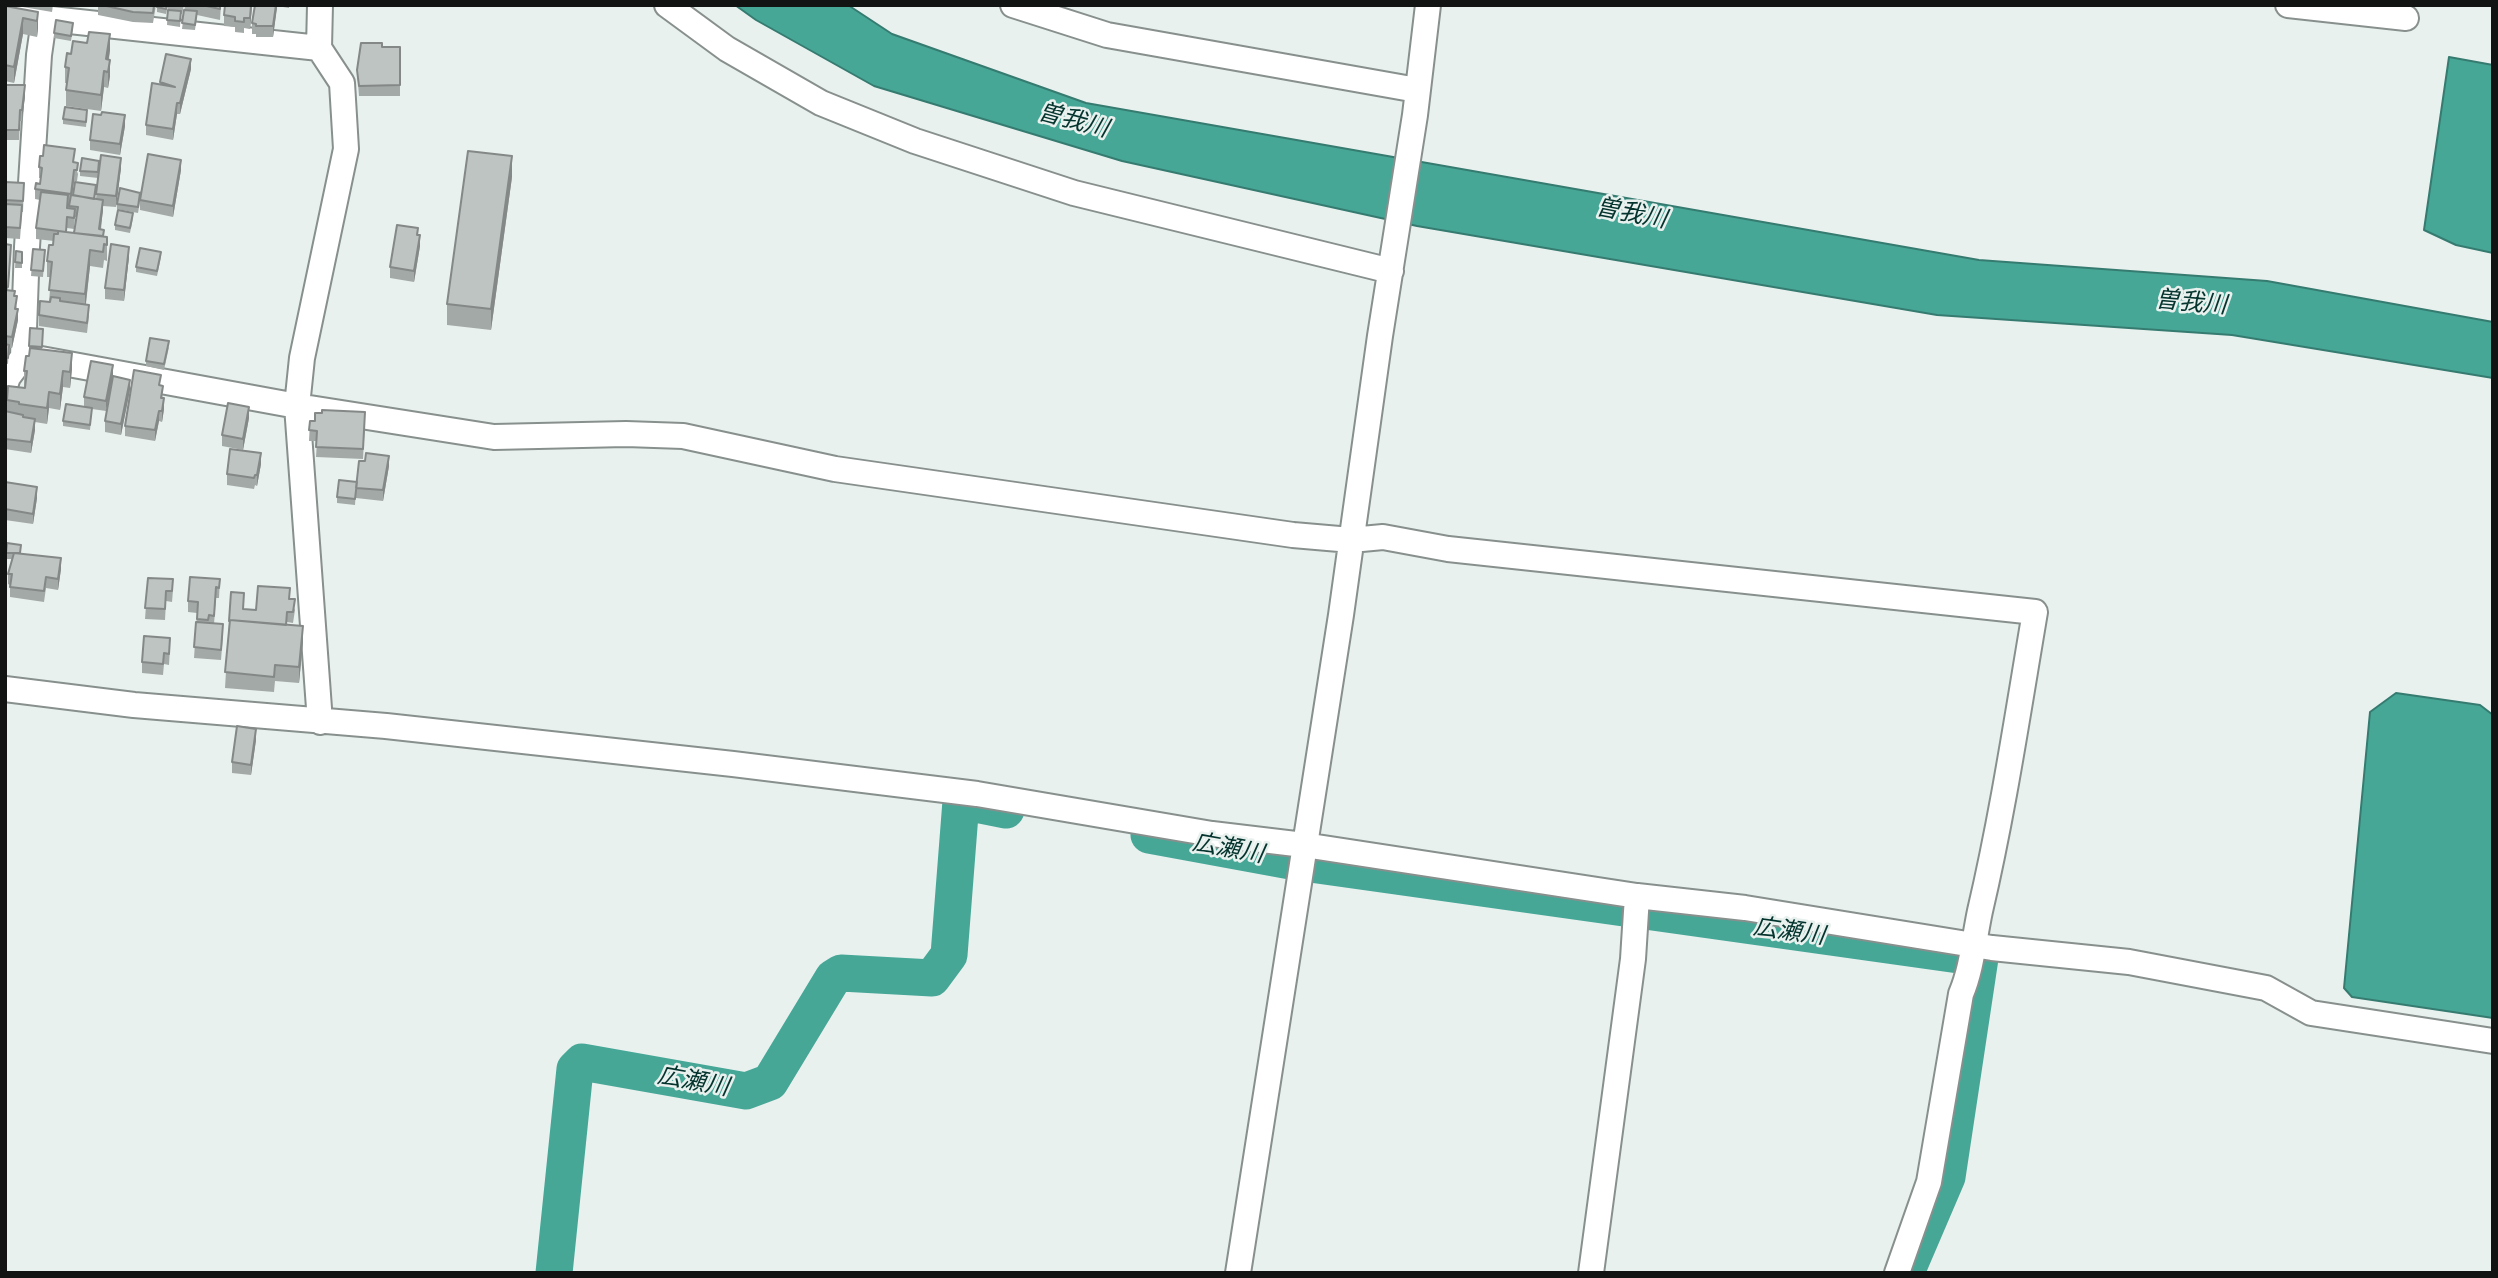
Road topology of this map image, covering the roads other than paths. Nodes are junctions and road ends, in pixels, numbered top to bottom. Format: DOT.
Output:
graph roads {
  1 [pos="320,5"];
  2 [pos="667,5"];
  3 [pos="1013,5"];
  4 [pos="1428,5"];
  5 [pos="2288,5"];
  6 [pos="5,14"];
  7 [pos="2406,19"];
  8 [pos="44,20"];
  9 [pos="319,48"];
  10 [pos="1416,103"];
  11 [pos="1391,271"];
  12 [pos="23,357"];
  13 [pos="6,380"];
  14 [pos="297,406"];
  15 [pos="1351,540"];
  16 [pos="5,689"];
  17 [pos="320,722"];
  18 [pos="1304,845"];
  19 [pos="1637,896"];
  20 [pos="1973,944"];
  21 [pos="2493,1041"];
  22 [pos="1238,1273"];
  23 [pos="1591,1273"];
  24 [pos="1897,1273"];
  1 -- 9 [label="street"];
  2 -- 11 [label="street"];
  3 -- 10 [label="street"];
  4 -- 10 [label="street"];
  5 -- 7 [label="street"];
  6 -- 8 [label="street"];
  8 -- 9 [label="street"];
  8 -- 12 [label="street"];
  9 -- 14 [label="street"];
  10 -- 11 [label="street"];
  11 -- 15 [label="street"];
  12 -- 13 [label="street"];
  12 -- 14 [label="street"];
  14 -- 15 [label="street"];
  14 -- 17 [label="street"];
  15 -- 18 [label="street"];
  15 -- 20 [label="street"];
  16 -- 17 [label="street"];
  17 -- 18 [label="street"];
  18 -- 19 [label="street"];
  18 -- 22 [label="street"];
  19 -- 20 [label="street"];
  19 -- 23 [label="street"];
  20 -- 21 [label="street"];
  20 -- 24 [label="street"];
}
